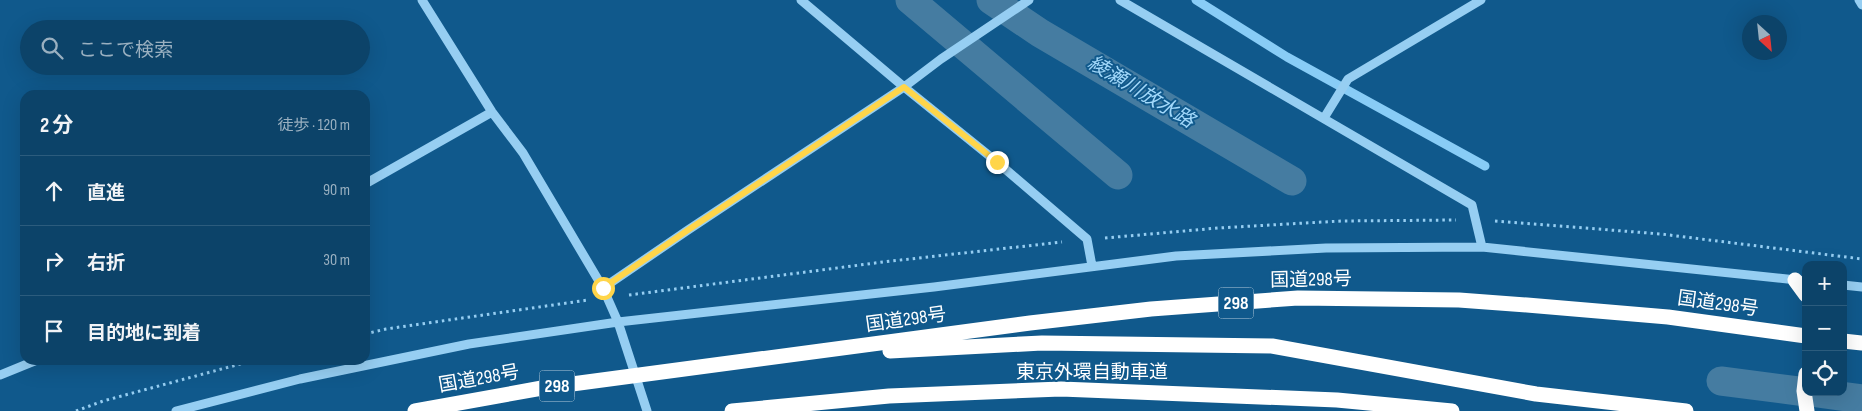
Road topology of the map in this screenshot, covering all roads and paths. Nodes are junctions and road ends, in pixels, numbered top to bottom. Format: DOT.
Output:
graph roads {
  1 [pos="422,0"];
  2 [pos="801,0"];
  3 [pos="1029,0"];
  4 [pos="1120,0"];
  5 [pos="1482,0"];
  6 [pos="1859,0"];
  7 [pos="1862,5"];
  8 [pos="904,87"];
  9 [pos="492,112"];
  10 [pos="1324,118"];
  11 [pos="370,181"];
  12 [pos="1482,247"];
  13 [pos="1092,266"];
  14 [pos="1800,280"];
  15 [pos="1847,285"];
  16 [pos="1862,287"];
  17 [pos="603,288"];
  18 [pos="618,322"];
  19 [pos="1802,336"];
  20 [pos="1847,341"];
  21 [pos="1862,343"];
  22 [pos="789,356"];
  23 [pos="24,365"];
  24 [pos="236,365"];
  25 [pos="368,365"];
  26 [pos="370,365"];
  27 [pos="0,375"];
  28 [pos="1805,396"];
  29 [pos="76,411"];
  30 [pos="176,411"];
  31 [pos="415,411"];
  32 [pos="647,411"];
  33 [pos="732,411"];
  34 [pos="1452,411"];
  35 [pos="1686,411"];
  36 [pos="1807,411"];
  1 -- 9 [label="street"];
  2 -- 8 [label="street"];
  3 -- 8 [label="street"];
  4 -- 10 [label="street"];
  5 -- 10 [label="street"];
  6 -- 7 [label="street"];
  8 -- 13 [label="street"];
  8 -- 17 [label="street"];
  9 -- 11 [label="street"];
  9 -- 17 [label="street"];
  10 -- 12 [label="street"];
  12 -- 13 [label="street"];
  12 -- 14 [label="street"];
  13 -- 18 [label="street"];
  15 -- 16 [label="street"];
  17 -- 18 [label="street"];
  18 -- 26 [label="street"];
  18 -- 32 [label="street"];
  19 -- 22 [label="highway, 国道298号 / 298"];
  20 -- 21 [label="highway"];
  22 -- 31 [label="highway, 国道298号 / 298"];
  22 -- 35 [label="highway, 国道298号 / 298"];
  23 -- 27 [label="street"];
  24 -- 29 [label="path"];
  25 -- 30 [label="street"];
  28 -- 36 [label="highway"];
  33 -- 34 [label="highway, 東京外環自動車道"];
}
